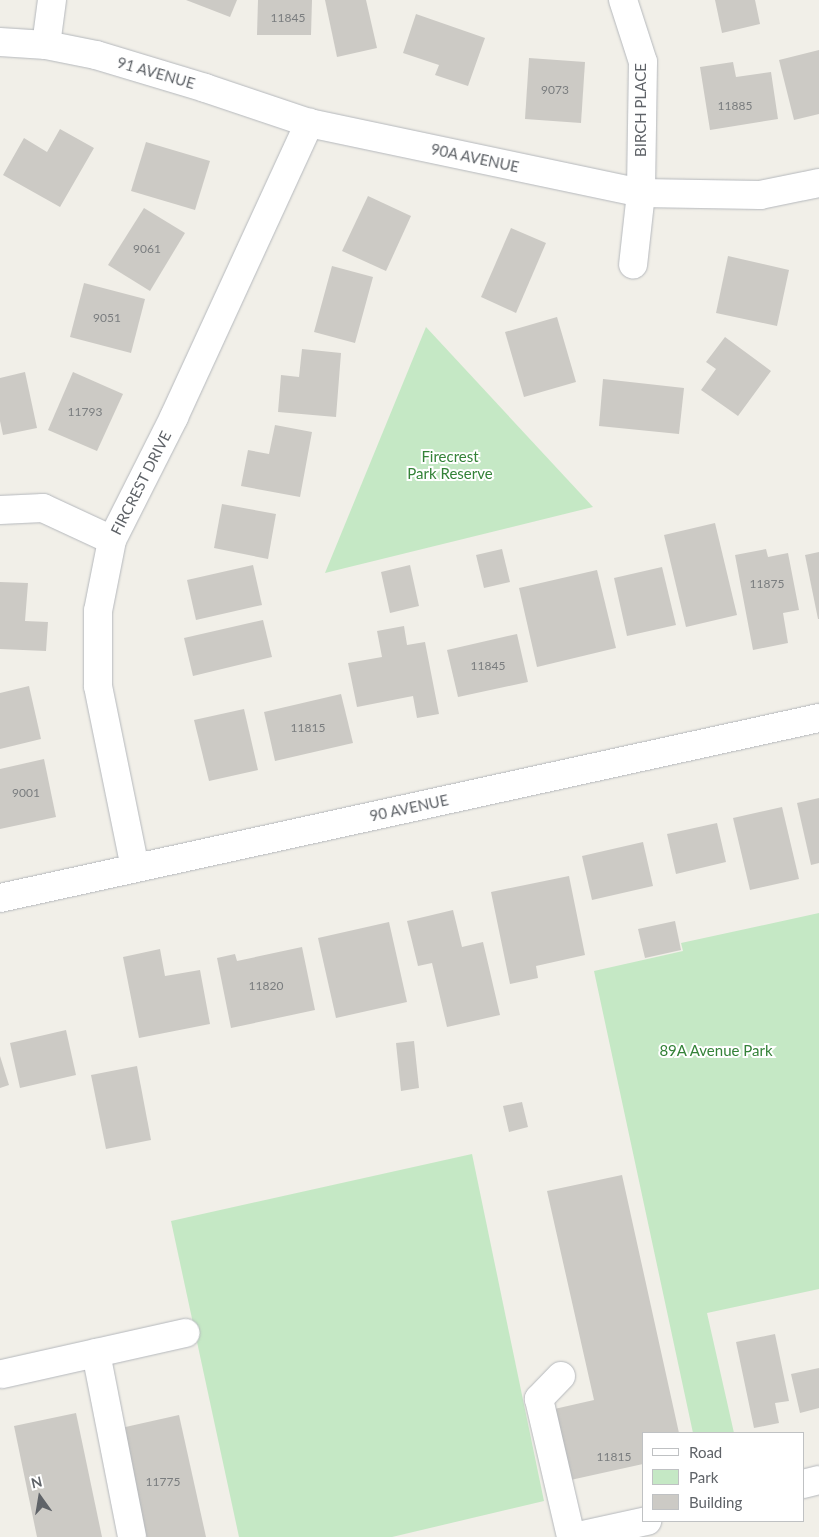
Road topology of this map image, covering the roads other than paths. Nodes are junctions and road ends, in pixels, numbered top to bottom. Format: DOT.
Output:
graph roads {
  1 [pos="52,0"];
  2 [pos="622,0"];
  3 [pos="0,42"];
  4 [pos="46,45"];
  5 [pos="308,123"];
  6 [pos="819,184"];
  7 [pos="641,193"];
  8 [pos="633,264"];
  9 [pos="0,510"];
  10 [pos="112,540"];
  11 [pos="819,718"];
  12 [pos="135,868"];
  13 [pos="0,898"];
  14 [pos="185,1333"];
  15 [pos="96,1353"];
  16 [pos="2,1374"];
  17 [pos="561,1376"];
  18 [pos="819,1480"];
  19 [pos="804,1484"];
  20 [pos="642,1522"];
  21 [pos="656,1522"];
  22 [pos="132,1537"];
  23 [pos="573,1537"];
  24 [pos="660,1537"];
  1 -- 4 [label="street"];
  2 -- 7 [label="street, BIRCH PLACE"];
  3 -- 4 [label="street, 91 AVENUE"];
  4 -- 5 [label="street, 91 AVENUE"];
  5 -- 7 [label="street, 90A AVENUE"];
  5 -- 10 [label="street, FIRCREST DRIVE"];
  6 -- 7 [label="street, 90A AVENUE"];
  7 -- 8 [label="street"];
  9 -- 10 [label="street"];
  10 -- 12 [label="street, FIRCREST DRIVE"];
  11 -- 12 [label="street, 90 AVENUE"];
  12 -- 13 [label="street, 90 AVENUE"];
  14 -- 15 [label="street"];
  15 -- 16 [label="street"];
  15 -- 22 [label="street"];
  17 -- 23 [label="street"];
  18 -- 19 [label="street"];
  20 -- 23 [label="street"];
  21 -- 24 [label="street"];
}
